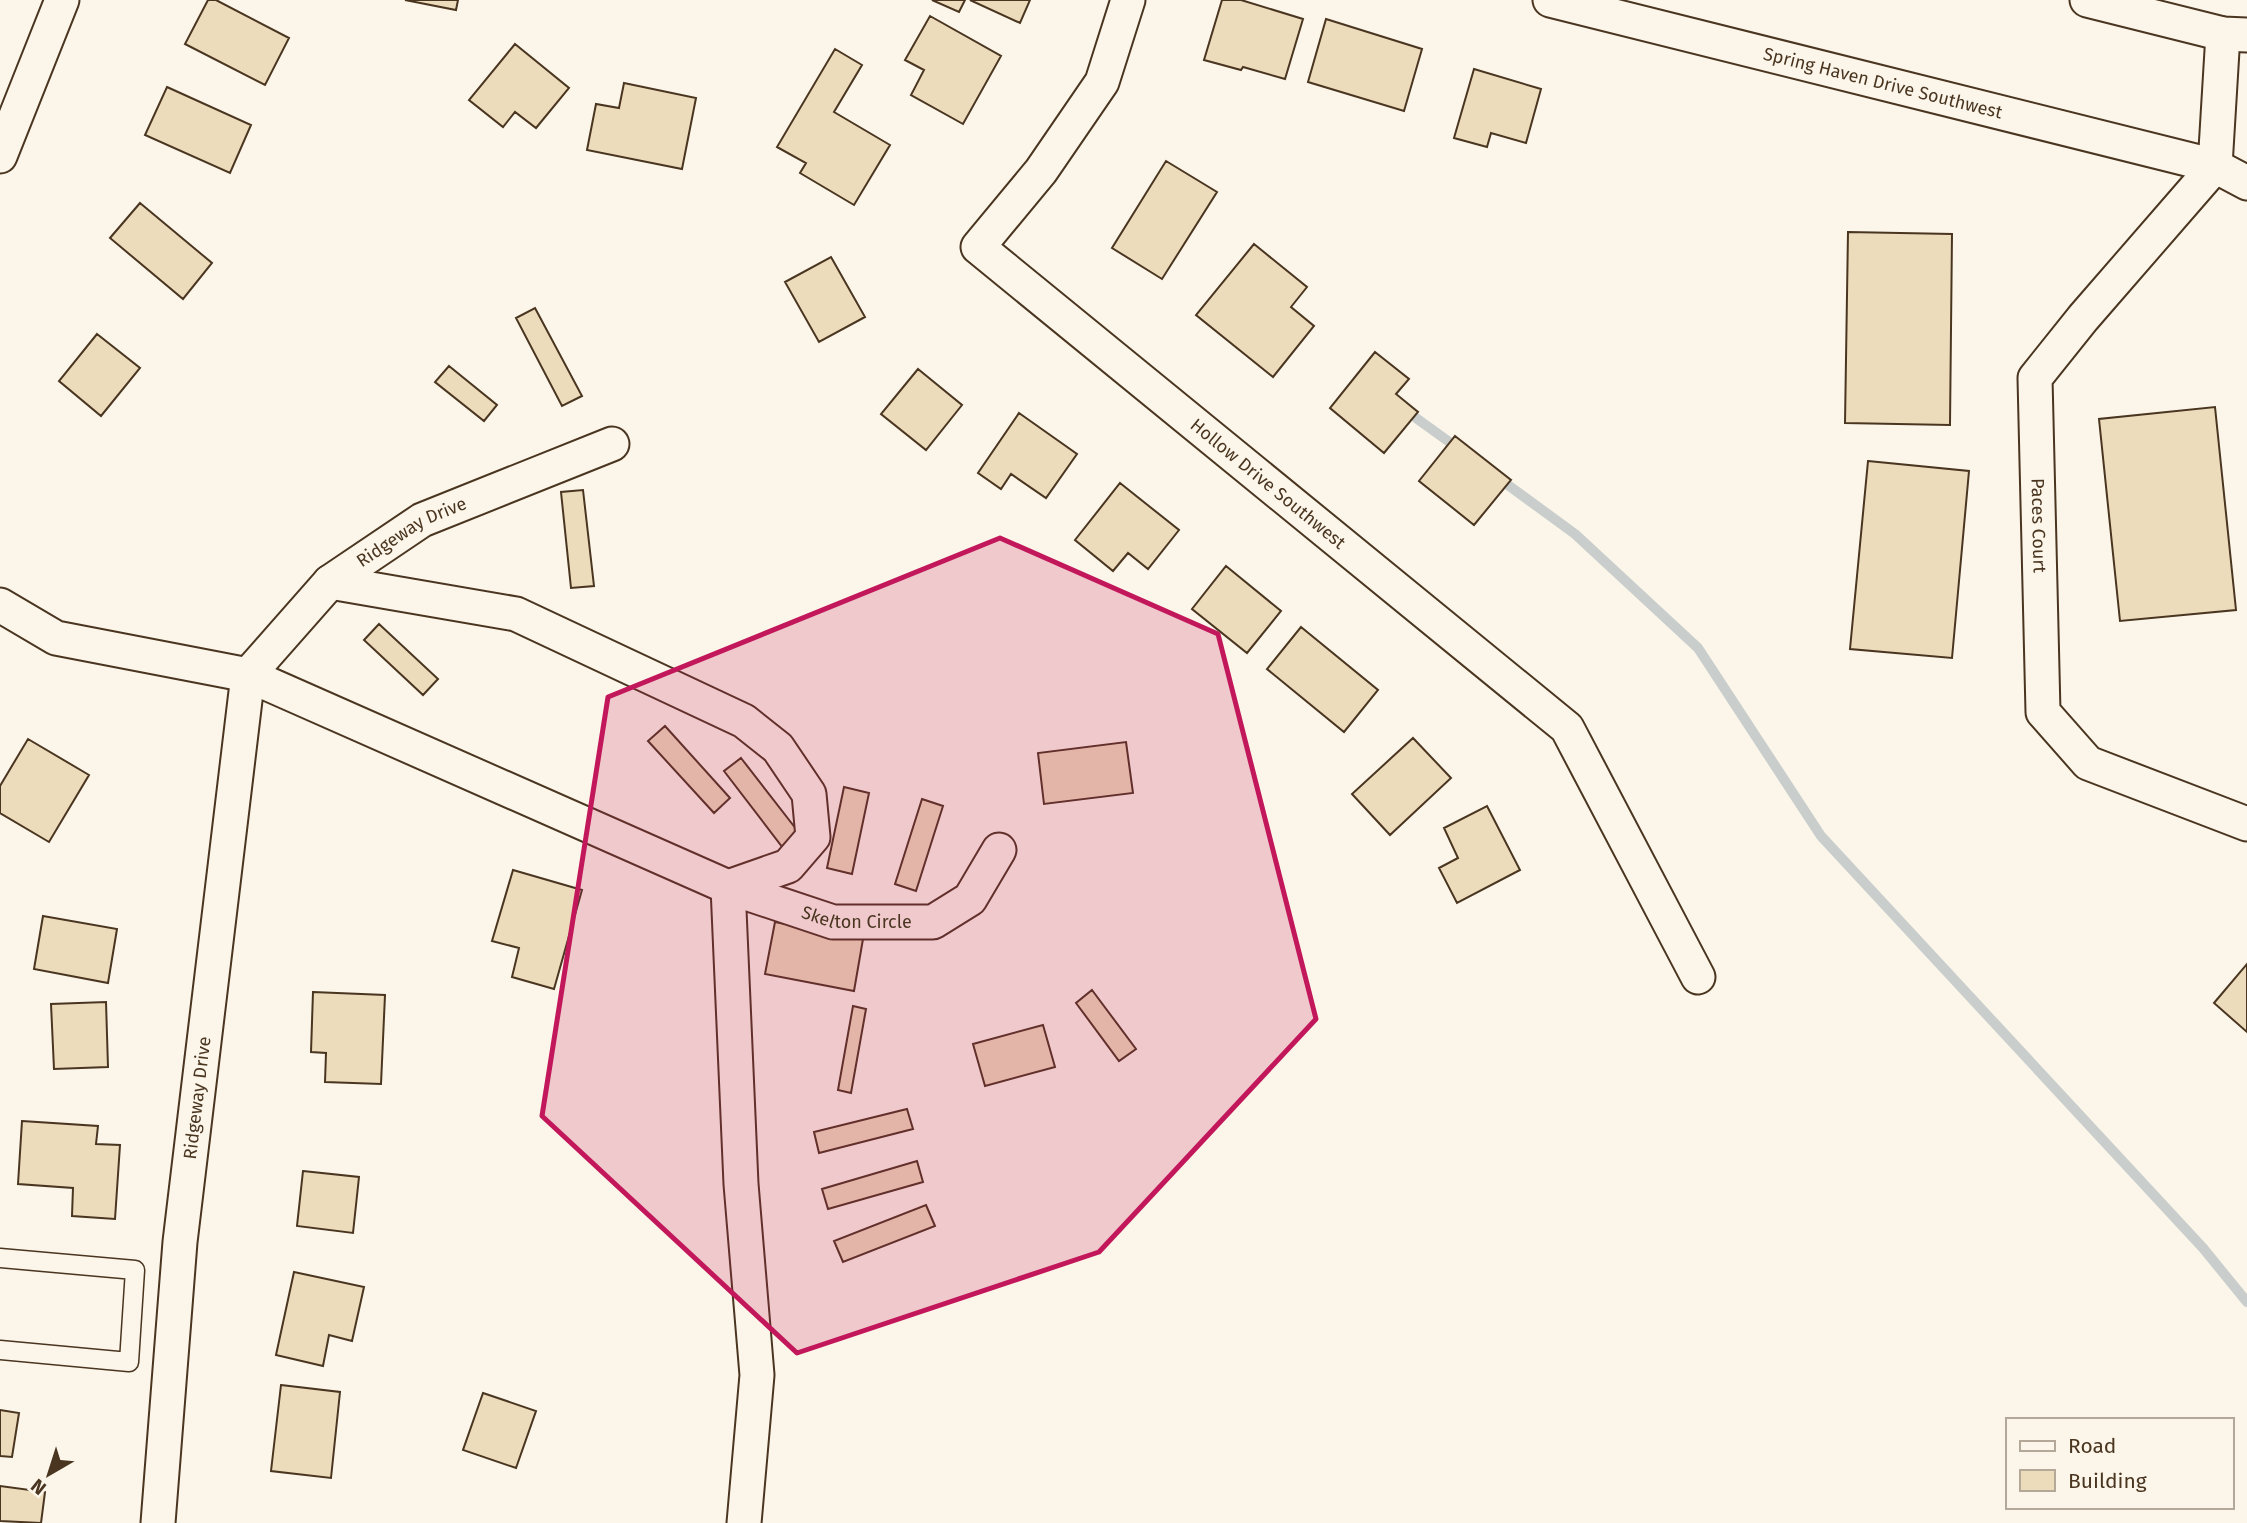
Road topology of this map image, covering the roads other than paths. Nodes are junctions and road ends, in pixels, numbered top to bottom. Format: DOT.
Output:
graph roads {
  1 [pos="62,0"];
  2 [pos="1128,0"];
  3 [pos="1550,0"];
  4 [pos="2087,0"];
  5 [pos="2235,34"];
  6 [pos="0,156"];
  7 [pos="2215,166"];
  8 [pos="2247,183"];
  9 [pos="612,444"];
  10 [pos="330,582"];
  11 [pos="0,605"];
  12 [pos="248,675"];
  13 [pos="2247,824"];
  14 [pos="999,850"];
  15 [pos="728,887"];
  16 [pos="1698,977"];
  17 [pos="0,1258"];
  18 [pos="0,1350"];
  19 [pos="158,1523"];
  20 [pos="744,1523"];
  1 -- 6 [label="street"];
  2 -- 16 [label="street, Hollow Drive Southwest"];
  3 -- 7 [label="street, Spring Haven Drive Southwest"];
  4 -- 5 [label="street"];
  5 -- 7 [label="street"];
  7 -- 8 [label="street"];
  7 -- 13 [label="street, Paces Court"];
  9 -- 10 [label="street, Ridgeway Drive"];
  10 -- 12 [label="street, Ridgeway Drive"];
  10 -- 15 [label="street"];
  11 -- 12 [label="street"];
  12 -- 15 [label="street"];
  12 -- 19 [label="street, Ridgeway Drive"];
  14 -- 15 [label="street, Skelton Circle"];
  15 -- 20 [label="street"];
  17 -- 18 [label="lane"];
}
